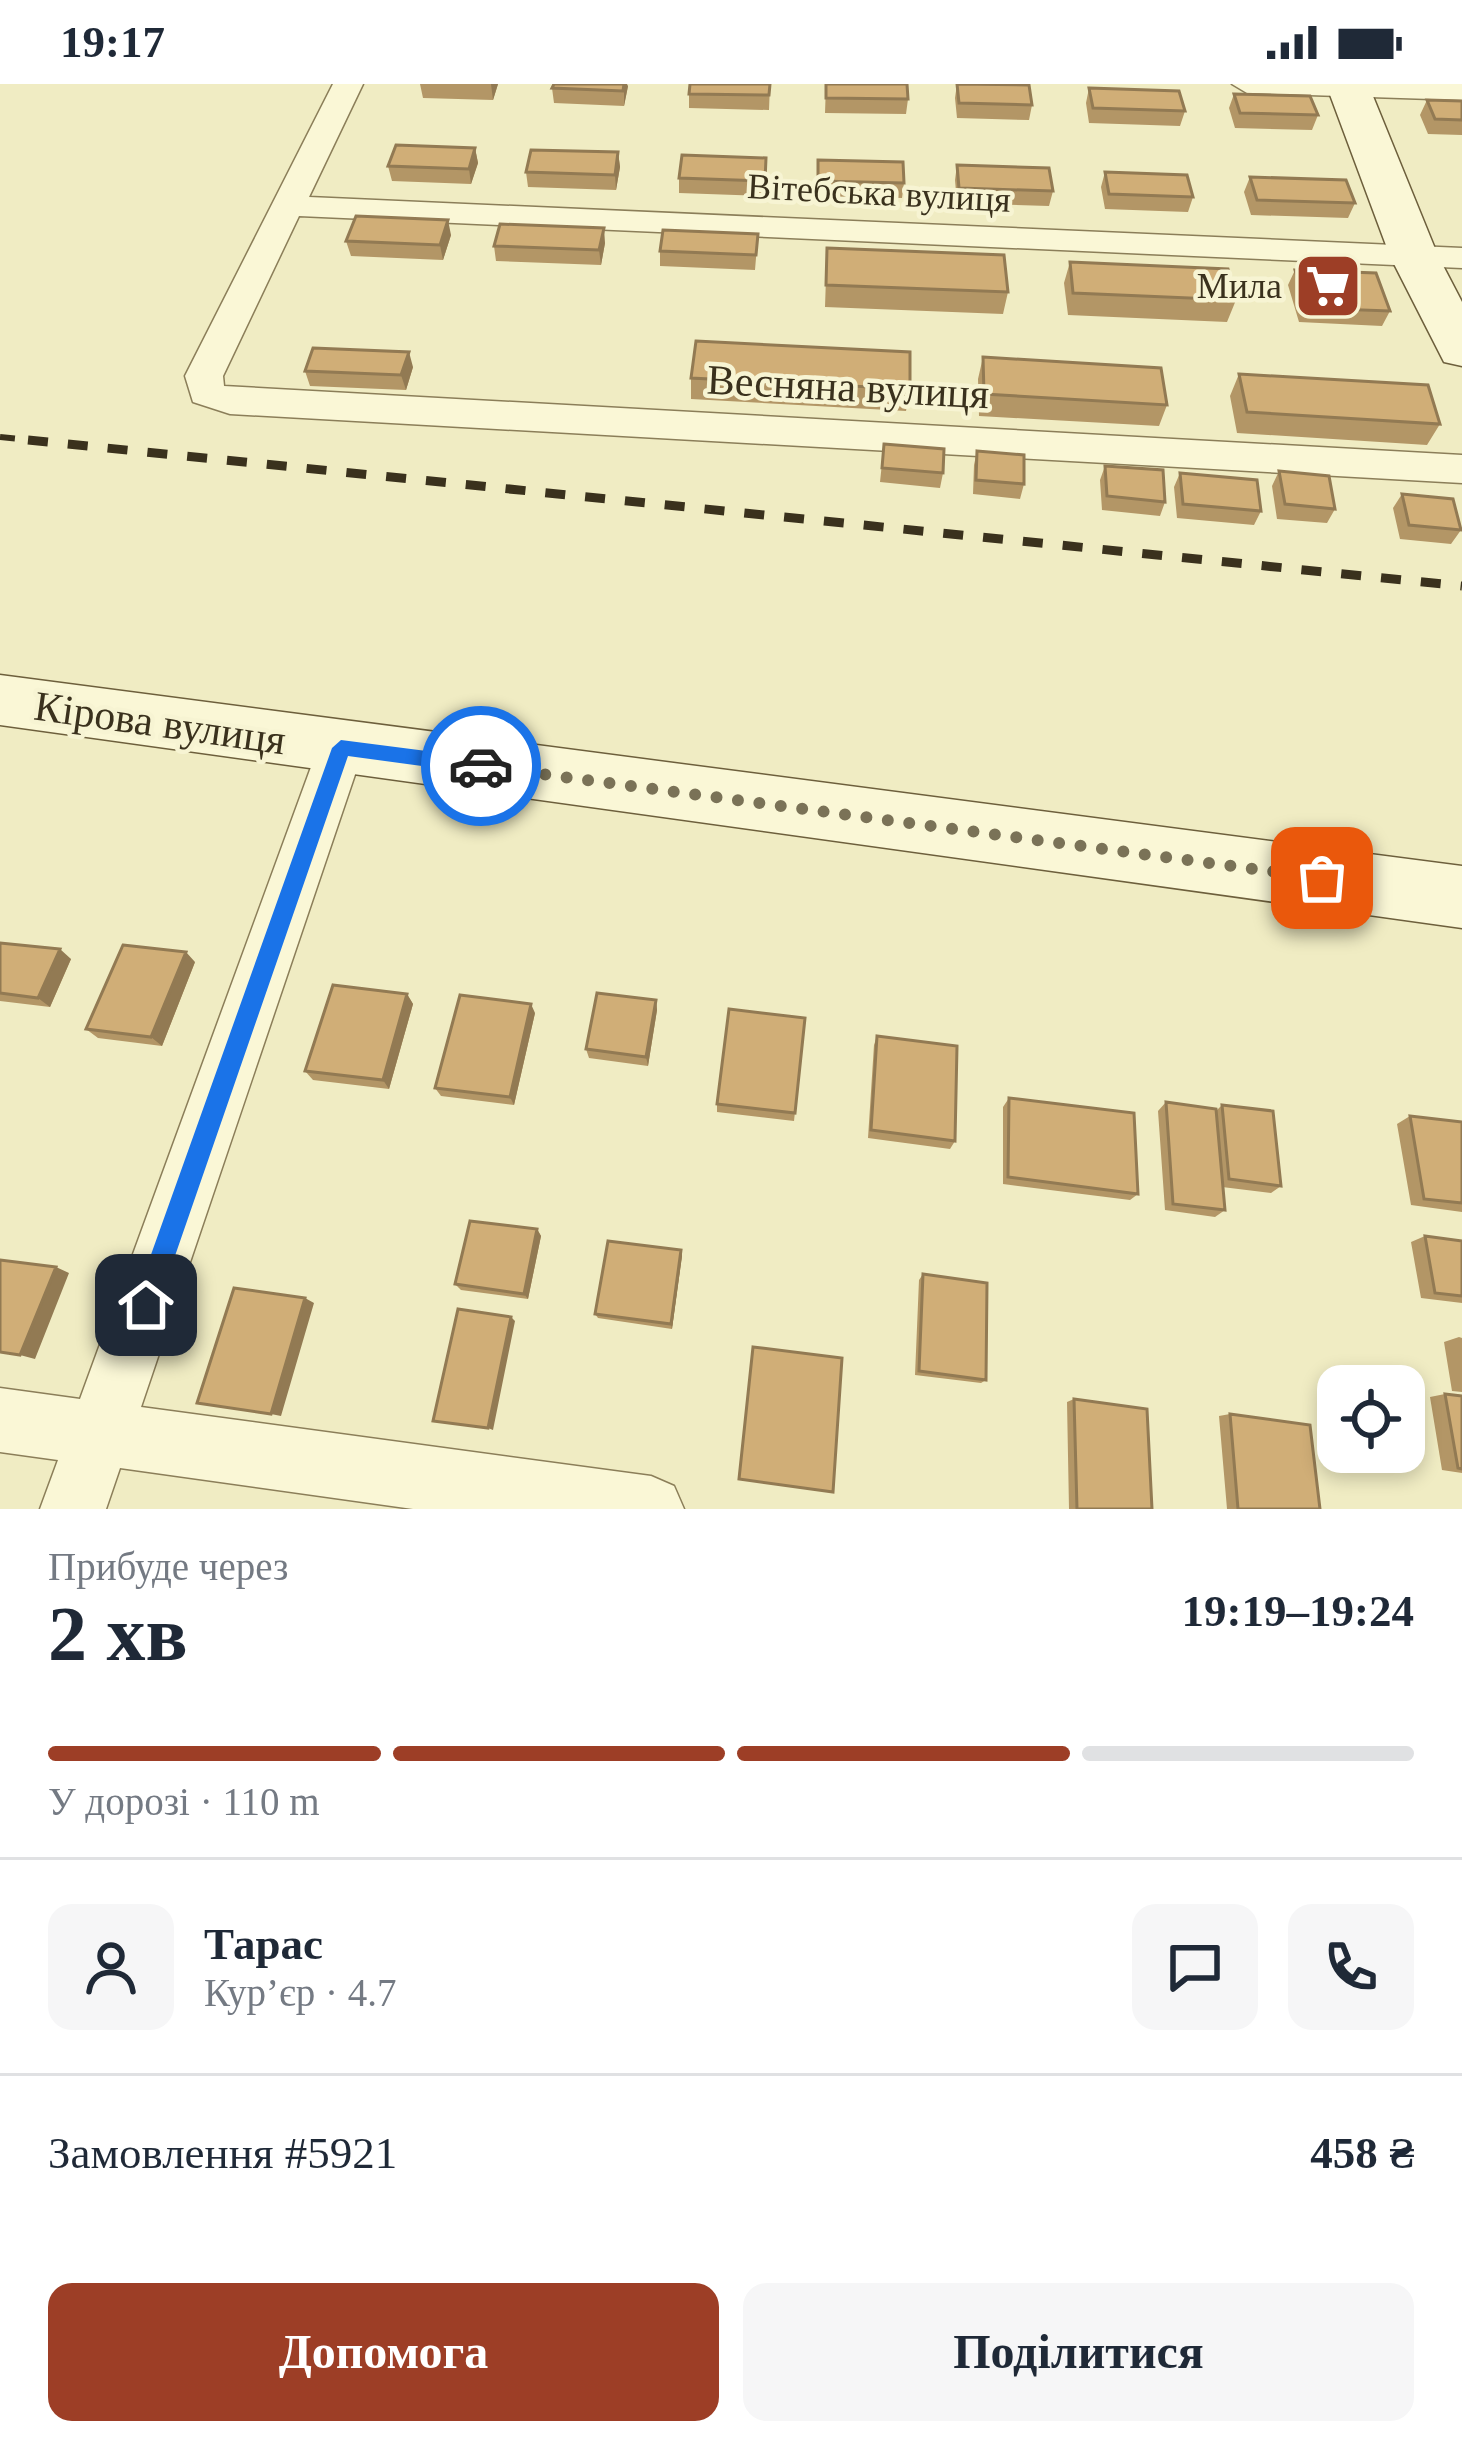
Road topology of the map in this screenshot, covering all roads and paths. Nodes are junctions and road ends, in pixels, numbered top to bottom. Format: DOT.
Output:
graph roads {
  1 [pos="348,84"];
  2 [pos="1247,84"];
  3 [pos="1347,86"];
  4 [pos="1462,91"];
  5 [pos="292,206"];
  6 [pos="1414,256"];
  7 [pos="1462,258"];
  8 [pos="1462,350"];
  9 [pos="1462,469"];
  10 [pos="0,700"];
  11 [pos="341,748"];
  12 [pos="1462,897"];
  13 [pos="0,1420"];
  14 [pos="100,1433"];
  15 [pos="74,1509"];
  16 [pos="651,1509"];
  1 -- 5 [label="street"];
  2 -- 3 [label="street"];
  3 -- 4 [label="street"];
  3 -- 6 [label="main road"];
  5 -- 6 [label="street, Вітебська вулиця"];
  5 -- 9 [label="street, Весняна вулиця"];
  6 -- 7 [label="street, Вітебська вулиця"];
  6 -- 8 [label="main road"];
  10 -- 11 [label="main road, Кірова вулиця"];
  11 -- 12 [label="main road, Кірова вулиця"];
  11 -- 14 [label="street"];
  13 -- 14 [label="street"];
  14 -- 15 [label="street"];
  14 -- 16 [label="street"];
}
